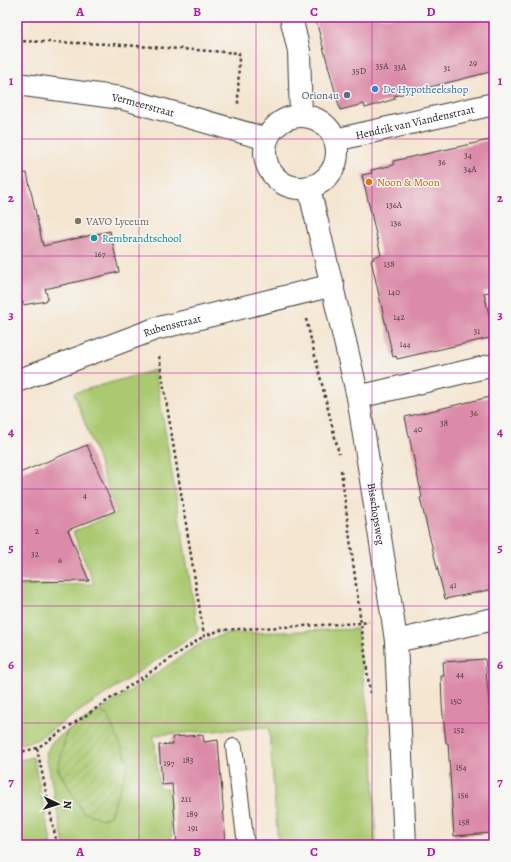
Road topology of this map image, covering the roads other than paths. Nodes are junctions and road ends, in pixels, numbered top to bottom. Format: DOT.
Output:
graph roads {
  1 [pos="291,17"];
  2 [pos="17,84"];
  3 [pos="494,104"];
  4 [pos="302,116"];
  5 [pos="267,139"];
  6 [pos="335,140"];
  7 [pos="309,188"];
  8 [pos="333,285"];
  9 [pos="494,365"];
  10 [pos="17,381"];
  11 [pos="358,396"];
  12 [pos="494,619"];
  13 [pos="394,630"];
  14 [pos="234,747"];
  15 [pos="246,845"];
  16 [pos="405,845"];
  1 -- 4 [label="street"];
  2 -- 5 [label="street, Vermeerstraat"];
  3 -- 6 [label="street, Hendrik van Viandenstraat"];
  4 -- 5 [label="street"];
  4 -- 6 [label="street"];
  5 -- 7 [label="street"];
  6 -- 7 [label="street"];
  7 -- 8 [label="street, Bisschopsweg"];
  8 -- 10 [label="street, Rubensstraat"];
  8 -- 11 [label="street, Bisschopsweg"];
  9 -- 11 [label="street"];
  11 -- 13 [label="street, Bisschopsweg"];
  12 -- 13 [label="street"];
  13 -- 16 [label="street, Bisschopsweg"];
  14 -- 15 [label="lane"];
}
